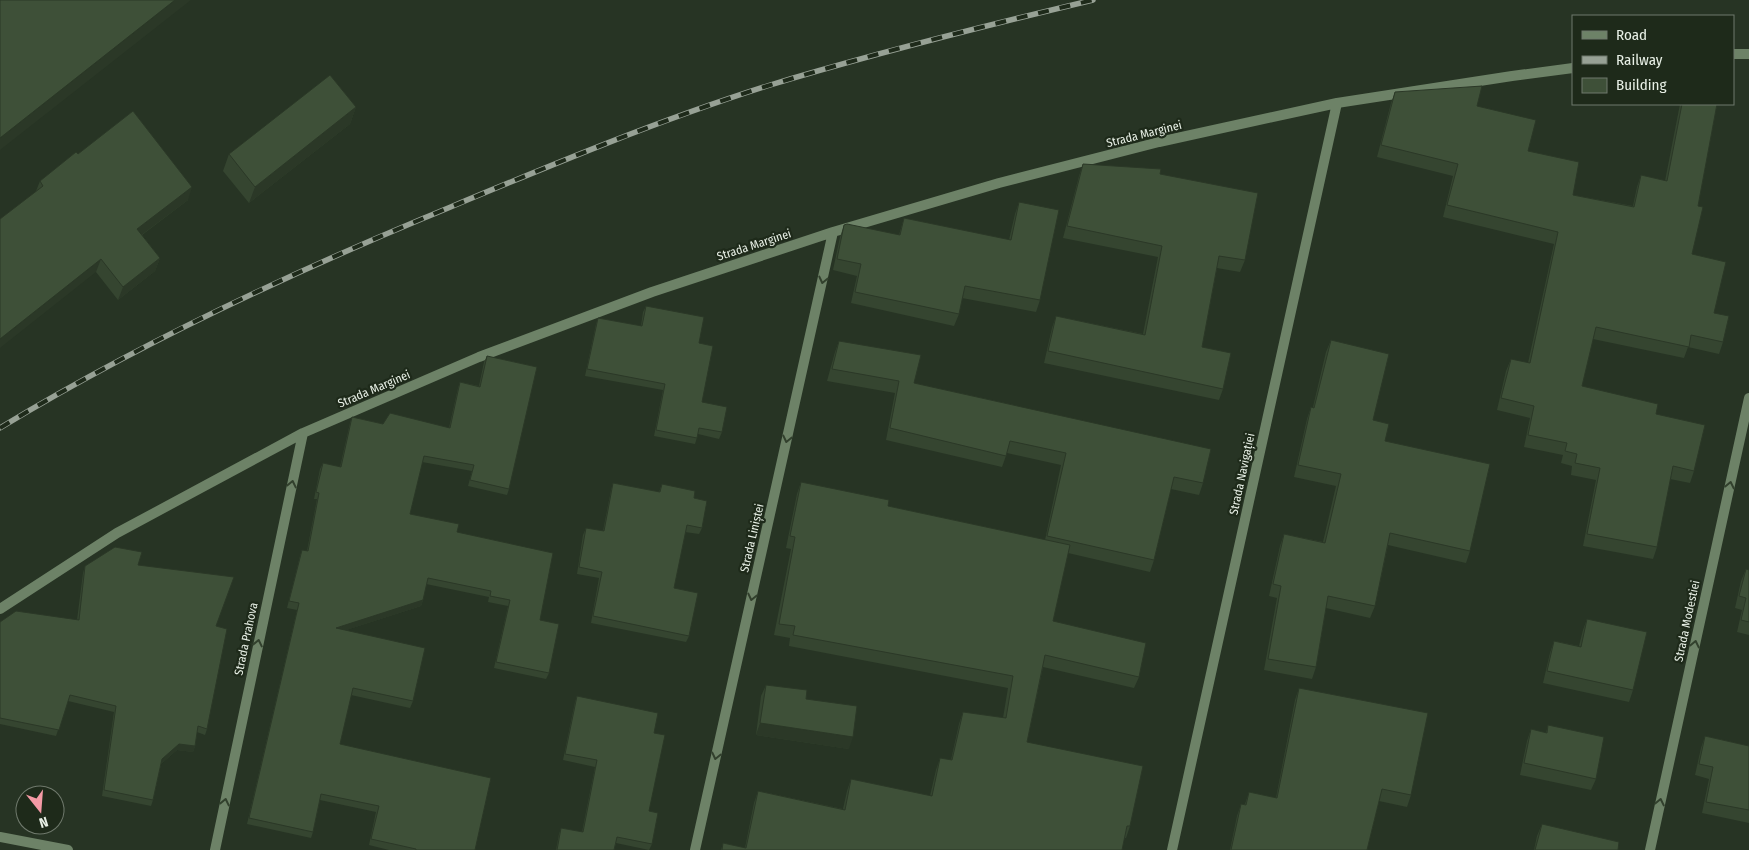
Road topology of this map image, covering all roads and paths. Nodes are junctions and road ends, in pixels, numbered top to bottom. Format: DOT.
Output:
graph roads {
  1 [pos="1734,54"];
  2 [pos="1749,54"];
  3 [pos="1572,68"];
  4 [pos="1337,103"];
  5 [pos="833,232"];
  6 [pos="1749,398"];
  7 [pos="303,433"];
  8 [pos="0,609"];
  9 [pos="0,836"];
  10 [pos="68,850"];
  11 [pos="215,850"];
  12 [pos="696,850"];
  13 [pos="1172,850"];
  14 [pos="1650,850"];
  1 -- 2 [label="street"];
  3 -- 4 [label="street, Strada Marginei"];
  4 -- 5 [label="street, Strada Marginei"];
  4 -- 13 [label="street, Strada Navigației"];
  5 -- 7 [label="street, Strada Marginei"];
  5 -- 12 [label="street, Strada Liniștei, one-way"];
  14 -- 6 [label="street, Strada Modestiei, one-way"];
  7 -- 8 [label="street, Strada Marginei"];
  11 -- 7 [label="street, Strada Prahova, one-way"];
  9 -- 10 [label="street"];
}
